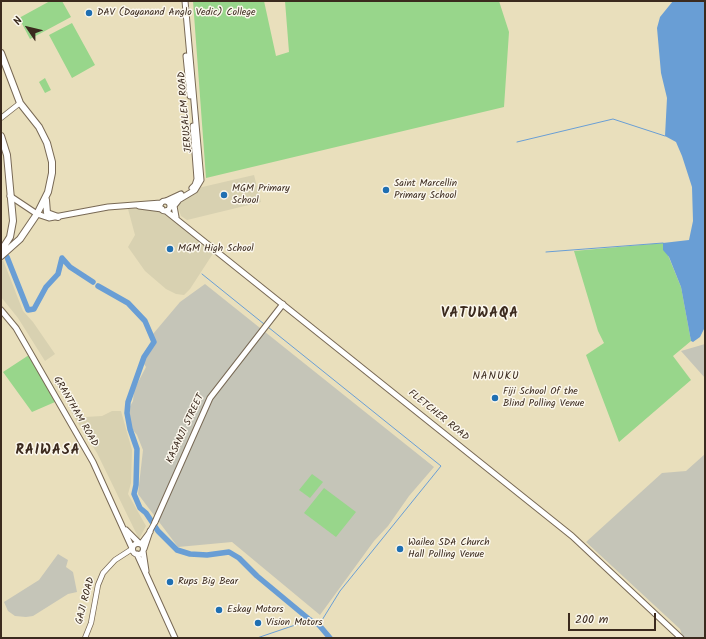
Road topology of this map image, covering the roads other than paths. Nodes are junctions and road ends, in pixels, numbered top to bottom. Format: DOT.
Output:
graph roads {
  1 [pos="181,1"];
  2 [pos="185,1"];
  3 [pos="1,53"];
  4 [pos="20,103"];
  5 [pos="1,118"];
  6 [pos="1,136"];
  7 [pos="48,192"];
  8 [pos="190,193"];
  9 [pos="10,196"];
  10 [pos="166,206"];
  11 [pos="37,214"];
  12 [pos="58,216"];
  13 [pos="176,218"];
  14 [pos="1,251"];
  15 [pos="1,256"];
  16 [pos="283,304"];
  17 [pos="1,310"];
  18 [pos="152,527"];
  19 [pos="124,528"];
  20 [pos="140,543"];
  21 [pos="143,550"];
  22 [pos="134,551"];
  23 [pos="146,576"];
  24 [pos="679,637"];
  25 [pos="85,638"];
  26 [pos="175,638"];
  1 -- 10 [label="main road, JERUSALEM ROAD"];
  2 -- 8 [label="main road, JERUSALEM ROAD"];
  3 -- 4 [label="highway"];
  4 -- 5 [label="street"];
  4 -- 7 [label="highway"];
  6 -- 9 [label="highway"];
  7 -- 11 [label="highway"];
  7 -- 12 [label="highway"];
  8 -- 10 [label="main road, JERUSALEM ROAD"];
  8 -- 13 [label="main road"];
  9 -- 11 [label="main road"];
  9 -- 14 [label="highway"];
  10 -- 12 [label="main road"];
  10 -- 13 [label="main road, FLETCHER ROAD"];
  11 -- 12 [label="main road"];
  11 -- 15 [label="highway"];
  13 -- 16 [label="main road, FLETCHER ROAD"];
  16 -- 18 [label="main road, KASANJI STREET"];
  16 -- 24 [label="main road, FLETCHER ROAD"];
  17 -- 19 [label="main road, GRANTHAM ROAD"];
  18 -- 20 [label="main road, KASANJI STREET"];
  18 -- 21 [label="main road, KASANJI STREET"];
  19 -- 20 [label="main road, GRANTHAM ROAD"];
  19 -- 22 [label="main road, GRANTHAM ROAD"];
  20 -- 21 [label="main road, GRANTHAM ROAD"];
  20 -- 22 [label="main road"];
  21 -- 22 [label="main road"];
  21 -- 23 [label="main road, GRANTHAM ROAD"];
  22 -- 23 [label="main road, GRANTHAM ROAD"];
  22 -- 25 [label="street, GAJI ROAD"];
  23 -- 26 [label="main road, GRANTHAM ROAD"];
}
